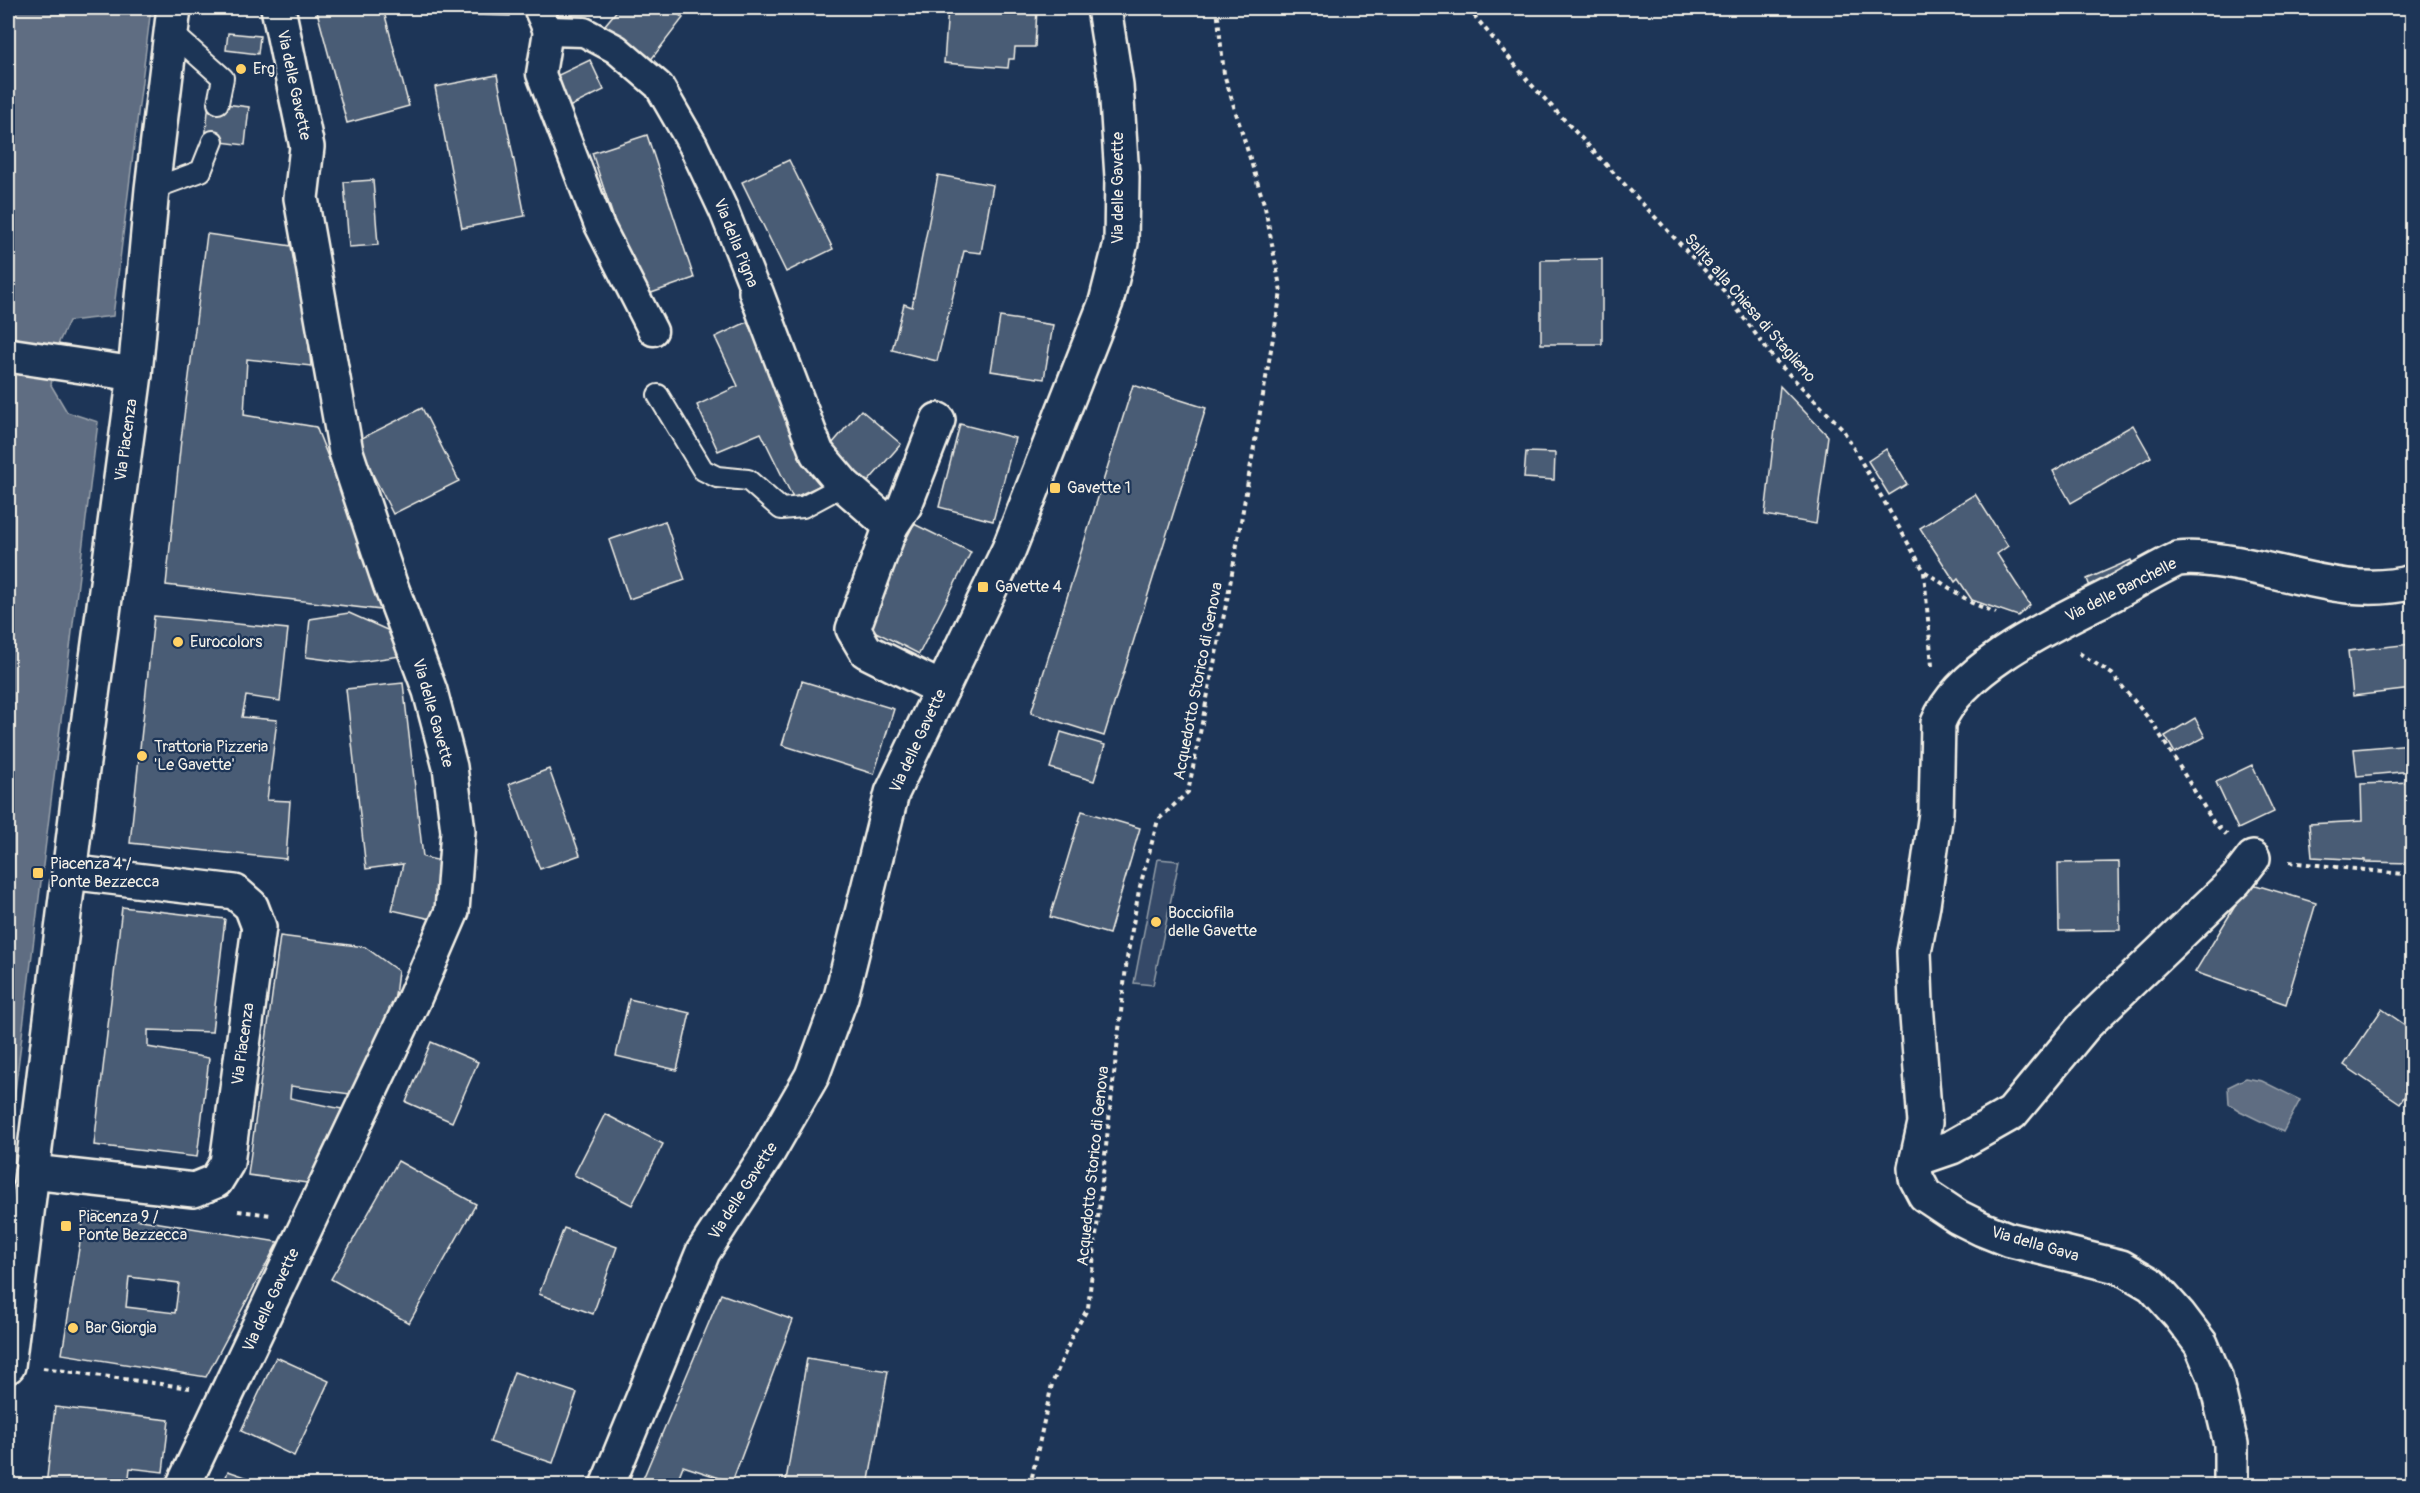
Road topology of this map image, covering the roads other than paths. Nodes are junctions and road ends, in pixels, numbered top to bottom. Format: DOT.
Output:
graph roads {
  1 [pos="278,8"];
  2 [pos="1104,8"];
  3 [pos="172,19"];
  4 [pos="543,19"];
  5 [pos="218,104"];
  6 [pos="213,141"];
  7 [pos="152,189"];
  8 [pos="756,292"];
  9 [pos="653,331"];
  10 [pos="8,355"];
  11 [pos="127,372"];
  12 [pos="658,395"];
  13 [pos="938,420"];
  14 [pos="844,486"];
  15 [pos="891,526"];
  16 [pos="2412,582"];
  17 [pos="942,689"];
  18 [pos="1938,723"];
  19 [pos="2253,858"];
  20 [pos="69,872"];
  21 [pos="1917,1159"];
  22 [pos="32,1172"];
  23 [pos="8,1364"];
  24 [pos="183,1485"];
  25 [pos="607,1485"];
  26 [pos="2232,1485"];
  1 -- 24 [label="street, Via delle Gavette"];
  2 -- 17 [label="street, Via delle Gavette"];
  3 -- 5 [label="lane"];
  3 -- 7 [label="street, Via Piacenza"];
  4 -- 8 [label="street, Via della Pigna"];
  4 -- 9 [label="street"];
  6 -- 7 [label="lane"];
  7 -- 11 [label="street, Via Piacenza"];
  8 -- 14 [label="street, Via della Pigna"];
  10 -- 11 [label="street"];
  11 -- 20 [label="street, Via Piacenza"];
  12 -- 14 [label="lane"];
  13 -- 15 [label="street"];
  14 -- 15 [label="street, Via della Pigna"];
  15 -- 17 [label="street"];
  16 -- 18 [label="street, Via delle Banchelle"];
  17 -- 25 [label="street, Via delle Gavette"];
  18 -- 21 [label="street, Via della Gava"];
  19 -- 21 [label="street"];
  20 -- 22 [label="street, Via Piacenza"];
  20 -- 22 [label="street, Via Piacenza"];
  21 -- 26 [label="street, Via della Gava"];
  22 -- 23 [label="street, Via Piacenza"];
}
